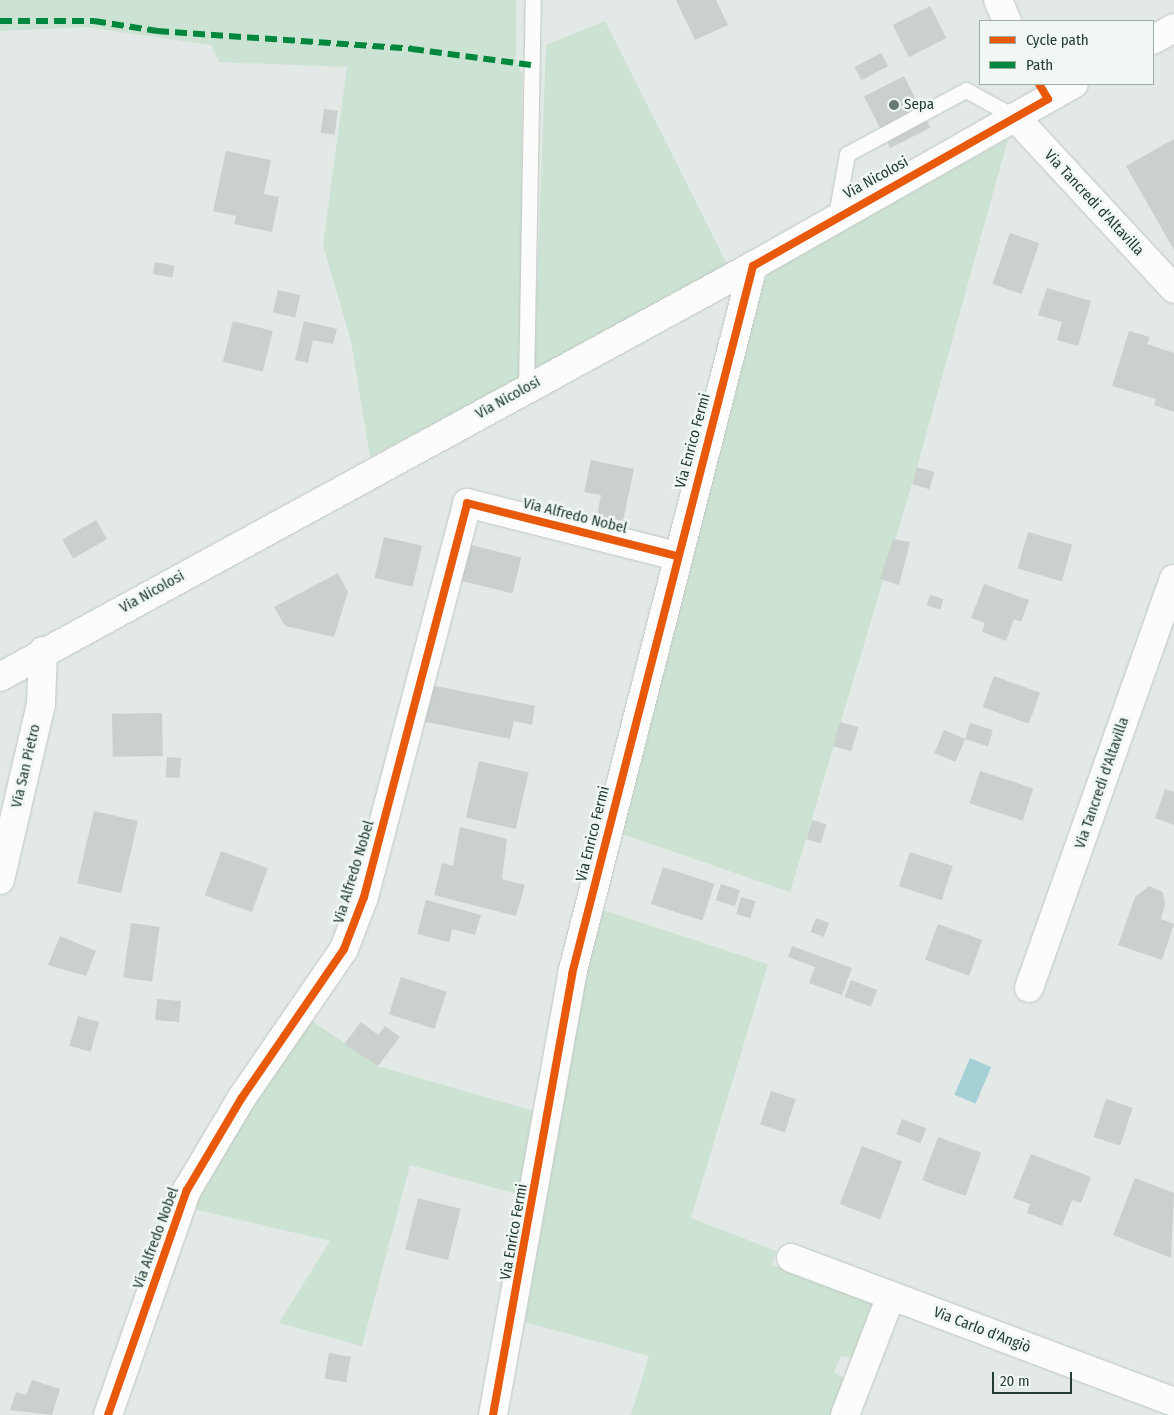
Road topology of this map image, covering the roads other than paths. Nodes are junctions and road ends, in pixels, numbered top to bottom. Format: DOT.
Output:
graph roads {
  1 [pos="533,0"];
  2 [pos="998,0"];
  3 [pos="1007,20"];
  4 [pos="1174,28"];
  5 [pos="1154,39"];
  6 [pos="1070,85"];
  7 [pos="1043,91"];
  8 [pos="1015,117"];
  9 [pos="836,216"];
  10 [pos="753,266"];
  11 [pos="1174,289"];
  12 [pos="526,388"];
  13 [pos="677,556"];
  14 [pos="1174,579"];
  15 [pos="43,651"];
  16 [pos="0,677"];
  17 [pos="0,880"];
  18 [pos="1030,988"];
  19 [pos="790,1258"];
  20 [pos="891,1296"];
  21 [pos="1174,1402"];
  22 [pos="108,1415"];
  23 [pos="493,1415"];
  24 [pos="845,1415"];
  1 -- 12 [label="lane"];
  2 -- 3 [label="street"];
  4 -- 5 [label="street"];
  6 -- 7 [label="street, Via Nicolosi"];
  7 -- 8 [label="street, Via Nicolosi"];
  8 -- 9 [label="street, Via Nicolosi"];
  8 -- 9 [label="lane"];
  8 -- 11 [label="street, Via Tancredi d'Altavilla"];
  9 -- 10 [label="street, Via Nicolosi"];
  10 -- 12 [label="street, Via Nicolosi"];
  10 -- 13 [label="street, Via Enrico Fermi"];
  12 -- 15 [label="street, Via Nicolosi"];
  13 -- 22 [label="street, Via Alfredo Nobel"];
  13 -- 23 [label="street, Via Enrico Fermi"];
  14 -- 18 [label="street, Via Tancredi d'Altavilla"];
  15 -- 16 [label="street, Via Nicolosi"];
  15 -- 17 [label="street, Via San Pietro"];
  19 -- 20 [label="street, Via Carlo d'Angiò"];
  20 -- 21 [label="street, Via Carlo d'Angiò"];
  20 -- 24 [label="street"];
}
